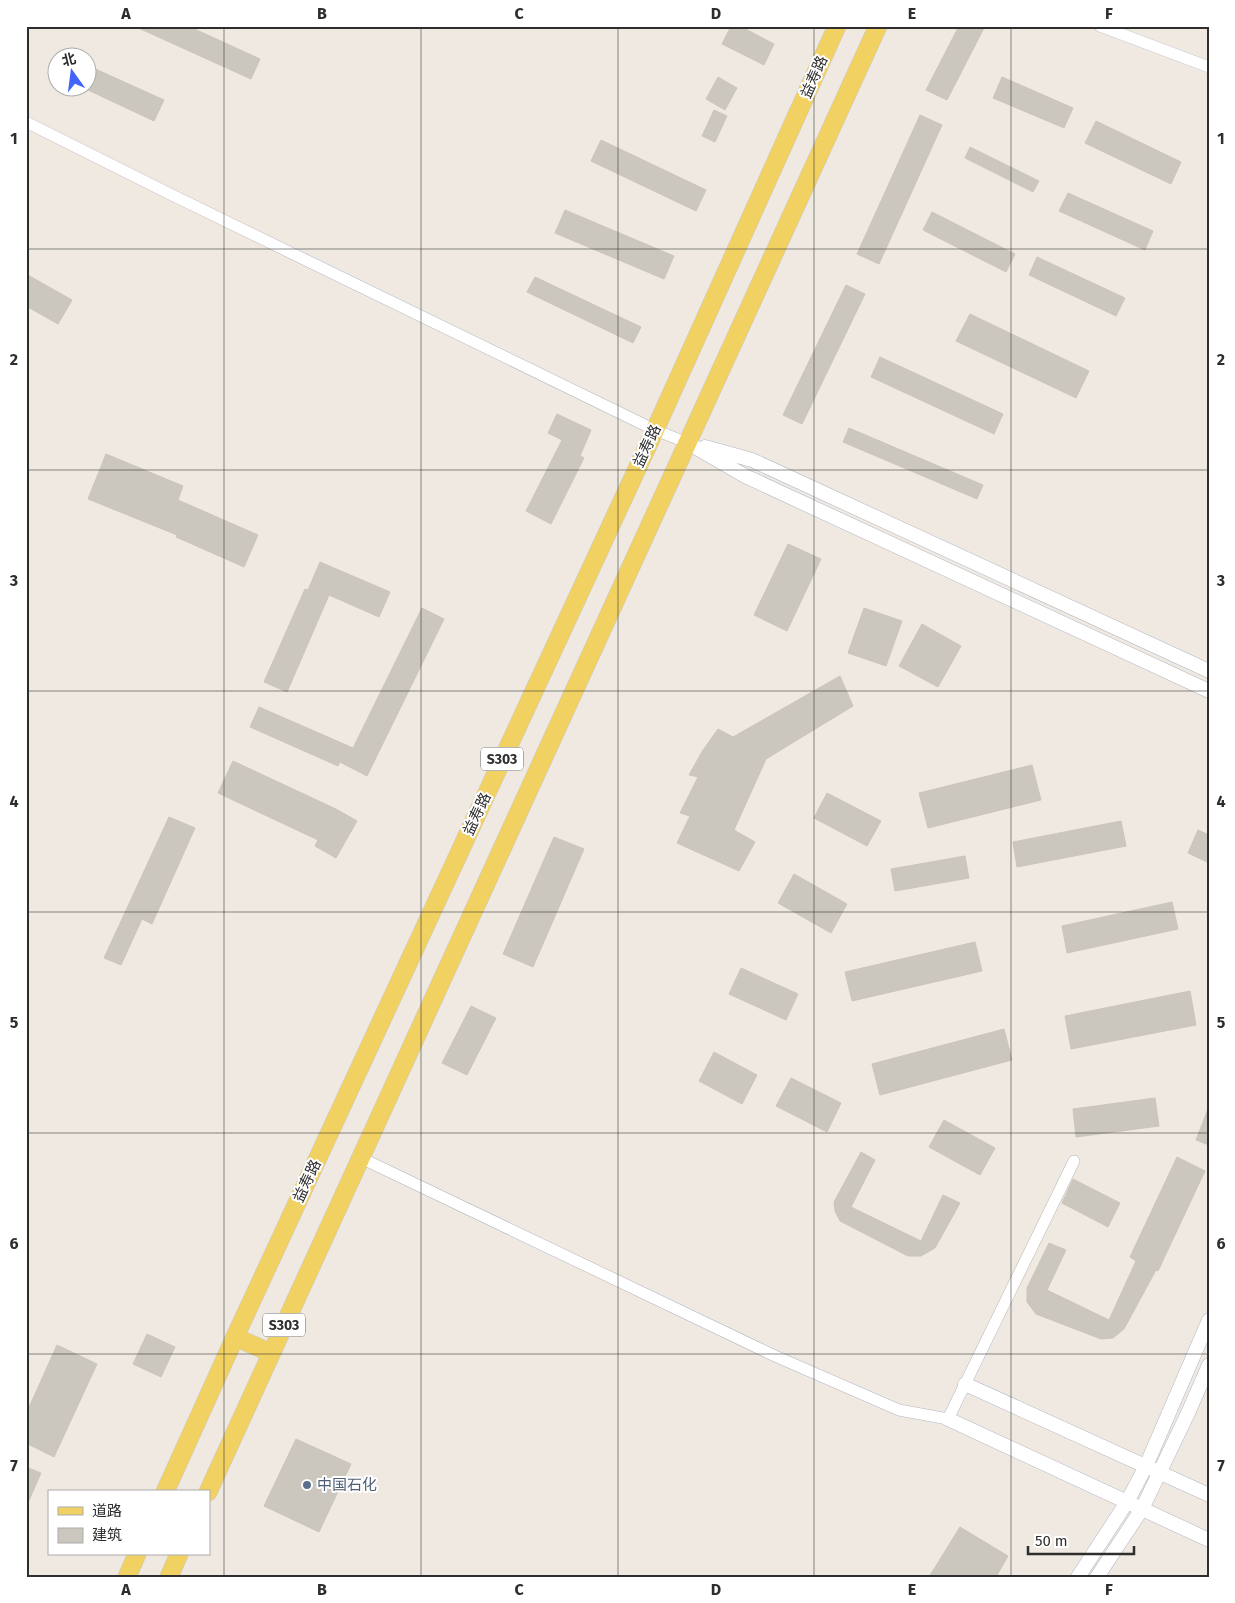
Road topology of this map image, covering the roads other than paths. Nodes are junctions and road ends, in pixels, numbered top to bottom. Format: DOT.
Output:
graph roads {
  1 [pos="837,26"];
  2 [pos="878,26"];
  3 [pos="1100,26"];
  4 [pos="1209,67"];
  5 [pos="26,122"];
  6 [pos="655,430"];
  7 [pos="688,443"];
  8 [pos="1209,671"];
  9 [pos="1209,691"];
  10 [pos="361,1158"];
  11 [pos="1074,1161"];
  12 [pos="1209,1320"];
  13 [pos="235,1337"];
  14 [pos="271,1353"];
  15 [pos="1209,1365"];
  16 [pos="965,1384"];
  17 [pos="948,1419"];
  18 [pos="1146,1466"];
  19 [pos="1159,1472"];
  20 [pos="166,1490"];
  21 [pos="209,1490"];
  22 [pos="1209,1495"];
  23 [pos="1127,1502"];
  24 [pos="1142,1509"];
  25 [pos="1209,1540"];
  26 [pos="136,1556"];
  27 [pos="178,1556"];
  28 [pos="127,1577"];
  29 [pos="169,1577"];
  30 [pos="1078,1577"];
  31 [pos="1097,1577"];
  1 -- 6 [label="main road, 益寿路 / S303"];
  2 -- 7 [label="main road, S303"];
  3 -- 4 [label="street"];
  5 -- 6 [label="street"];
  6 -- 7 [label="street"];
  6 -- 13 [label="main road, 益寿路 / S303"];
  7 -- 8 [label="street"];
  7 -- 9 [label="street"];
  7 -- 10 [label="main road, S303"];
  10 -- 14 [label="main road, S303"];
  10 -- 17 [label="street"];
  11 -- 16 [label="street"];
  12 -- 18 [label="street"];
  13 -- 14 [label="main road"];
  13 -- 20 [label="main road, 益寿路 / S303"];
  14 -- 21 [label="main road, S303"];
  15 -- 19 [label="street"];
  16 -- 17 [label="street"];
  16 -- 18 [label="street"];
  17 -- 23 [label="street"];
  18 -- 19 [label="street"];
  18 -- 23 [label="street"];
  19 -- 22 [label="street"];
  19 -- 24 [label="street"];
  23 -- 24 [label="street"];
  23 -- 30 [label="street"];
  24 -- 25 [label="street"];
  24 -- 31 [label="street"];
  26 -- 28 [label="main road"];
  27 -- 29 [label="main road"];
}
